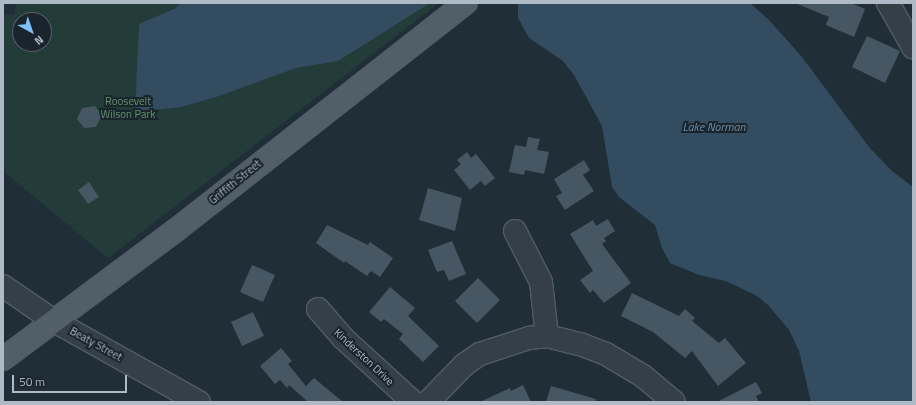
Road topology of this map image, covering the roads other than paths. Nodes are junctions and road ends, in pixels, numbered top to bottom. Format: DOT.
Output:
graph roads {
  1 [pos="466,3"];
  2 [pos="888,3"];
  3 [pos="913,47"];
  4 [pos="515,231"];
  5 [pos="3,286"];
  6 [pos="318,308"];
  7 [pos="54,322"];
  8 [pos="548,336"];
  9 [pos="3,359"];
  10 [pos="199,402"];
  11 [pos="413,402"];
  12 [pos="428,402"];
  13 [pos="674,402"];
  1 -- 7 [label="main road, Griffith Street"];
  2 -- 3 [label="street"];
  4 -- 8 [label="street"];
  5 -- 7 [label="street, Beaty Street"];
  6 -- 11 [label="street, Kinderston Drive"];
  7 -- 9 [label="main road, Griffith Street"];
  7 -- 10 [label="street, Beaty Street"];
  8 -- 12 [label="street"];
  8 -- 13 [label="street"];
}
